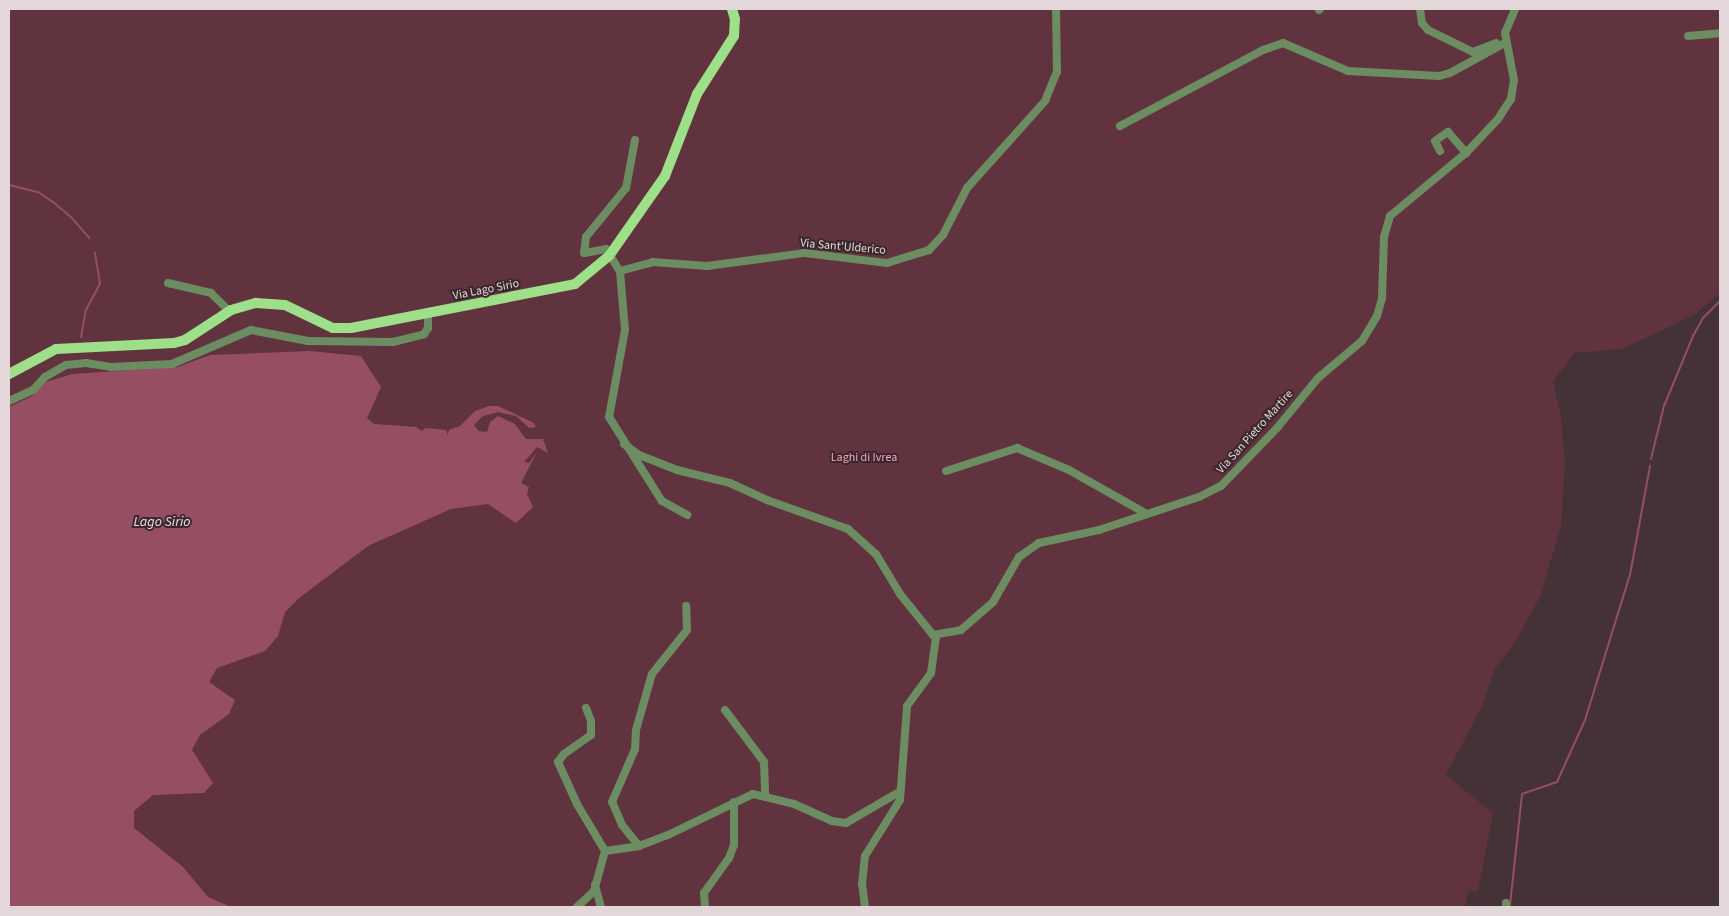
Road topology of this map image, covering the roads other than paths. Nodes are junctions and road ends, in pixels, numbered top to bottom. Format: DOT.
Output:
graph roads {
  1 [pos="732,9"];
  2 [pos="1056,9"];
  3 [pos="1420,9"];
  4 [pos="1515,9"];
  5 [pos="1720,34"];
  6 [pos="1688,36"];
  7 [pos="1505,41"];
  8 [pos="1120,126"];
  9 [pos="636,140"];
  10 [pos="1440,151"];
  11 [pos="1466,153"];
  12 [pos="609,256"];
  13 [pos="620,271"];
  14 [pos="168,283"];
  15 [pos="229,311"];
  16 [pos="428,318"];
  17 [pos="9,374"];
  18 [pos="9,401"];
  19 [pos="624,444"];
  20 [pos="946,471"];
  21 [pos="1145,513"];
  22 [pos="687,515"];
  23 [pos="686,606"];
  24 [pos="936,636"];
  25 [pos="586,708"];
  26 [pos="725,710"];
  27 [pos="899,792"];
  28 [pos="765,796"];
  29 [pos="734,802"];
  30 [pos="639,846"];
  31 [pos="605,851"];
  32 [pos="595,885"];
  33 [pos="577,907"];
  34 [pos="601,907"];
  35 [pos="705,907"];
  36 [pos="865,907"];
  1 -- 12 [label="main road, Via Lago Sirio"];
  2 -- 13 [label="street, Via Sant'Ulderico"];
  3 -- 7 [label="street"];
  4 -- 7 [label="street"];
  5 -- 6 [label="street"];
  7 -- 8 [label="street"];
  7 -- 11 [label="street, Via San Pietro Martire"];
  9 -- 12 [label="street"];
  10 -- 11 [label="street"];
  11 -- 21 [label="street, Via San Pietro Martire"];
  12 -- 13 [label="street"];
  12 -- 15 [label="main road, Via Lago Sirio"];
  13 -- 19 [label="street"];
  14 -- 15 [label="street"];
  15 -- 17 [label="main road, Via Lago Sirio"];
  16 -- 18 [label="street"];
  19 -- 22 [label="street"];
  19 -- 24 [label="street"];
  20 -- 21 [label="street"];
  21 -- 24 [label="street, Via San Pietro Martire"];
  23 -- 30 [label="street"];
  24 -- 27 [label="street"];
  25 -- 31 [label="street"];
  26 -- 28 [label="street"];
  27 -- 28 [label="street"];
  27 -- 36 [label="street"];
  28 -- 29 [label="street"];
  29 -- 30 [label="street"];
  29 -- 35 [label="street"];
  30 -- 31 [label="street"];
  31 -- 32 [label="street"];
  32 -- 33 [label="street"];
  32 -- 34 [label="street"];
}
